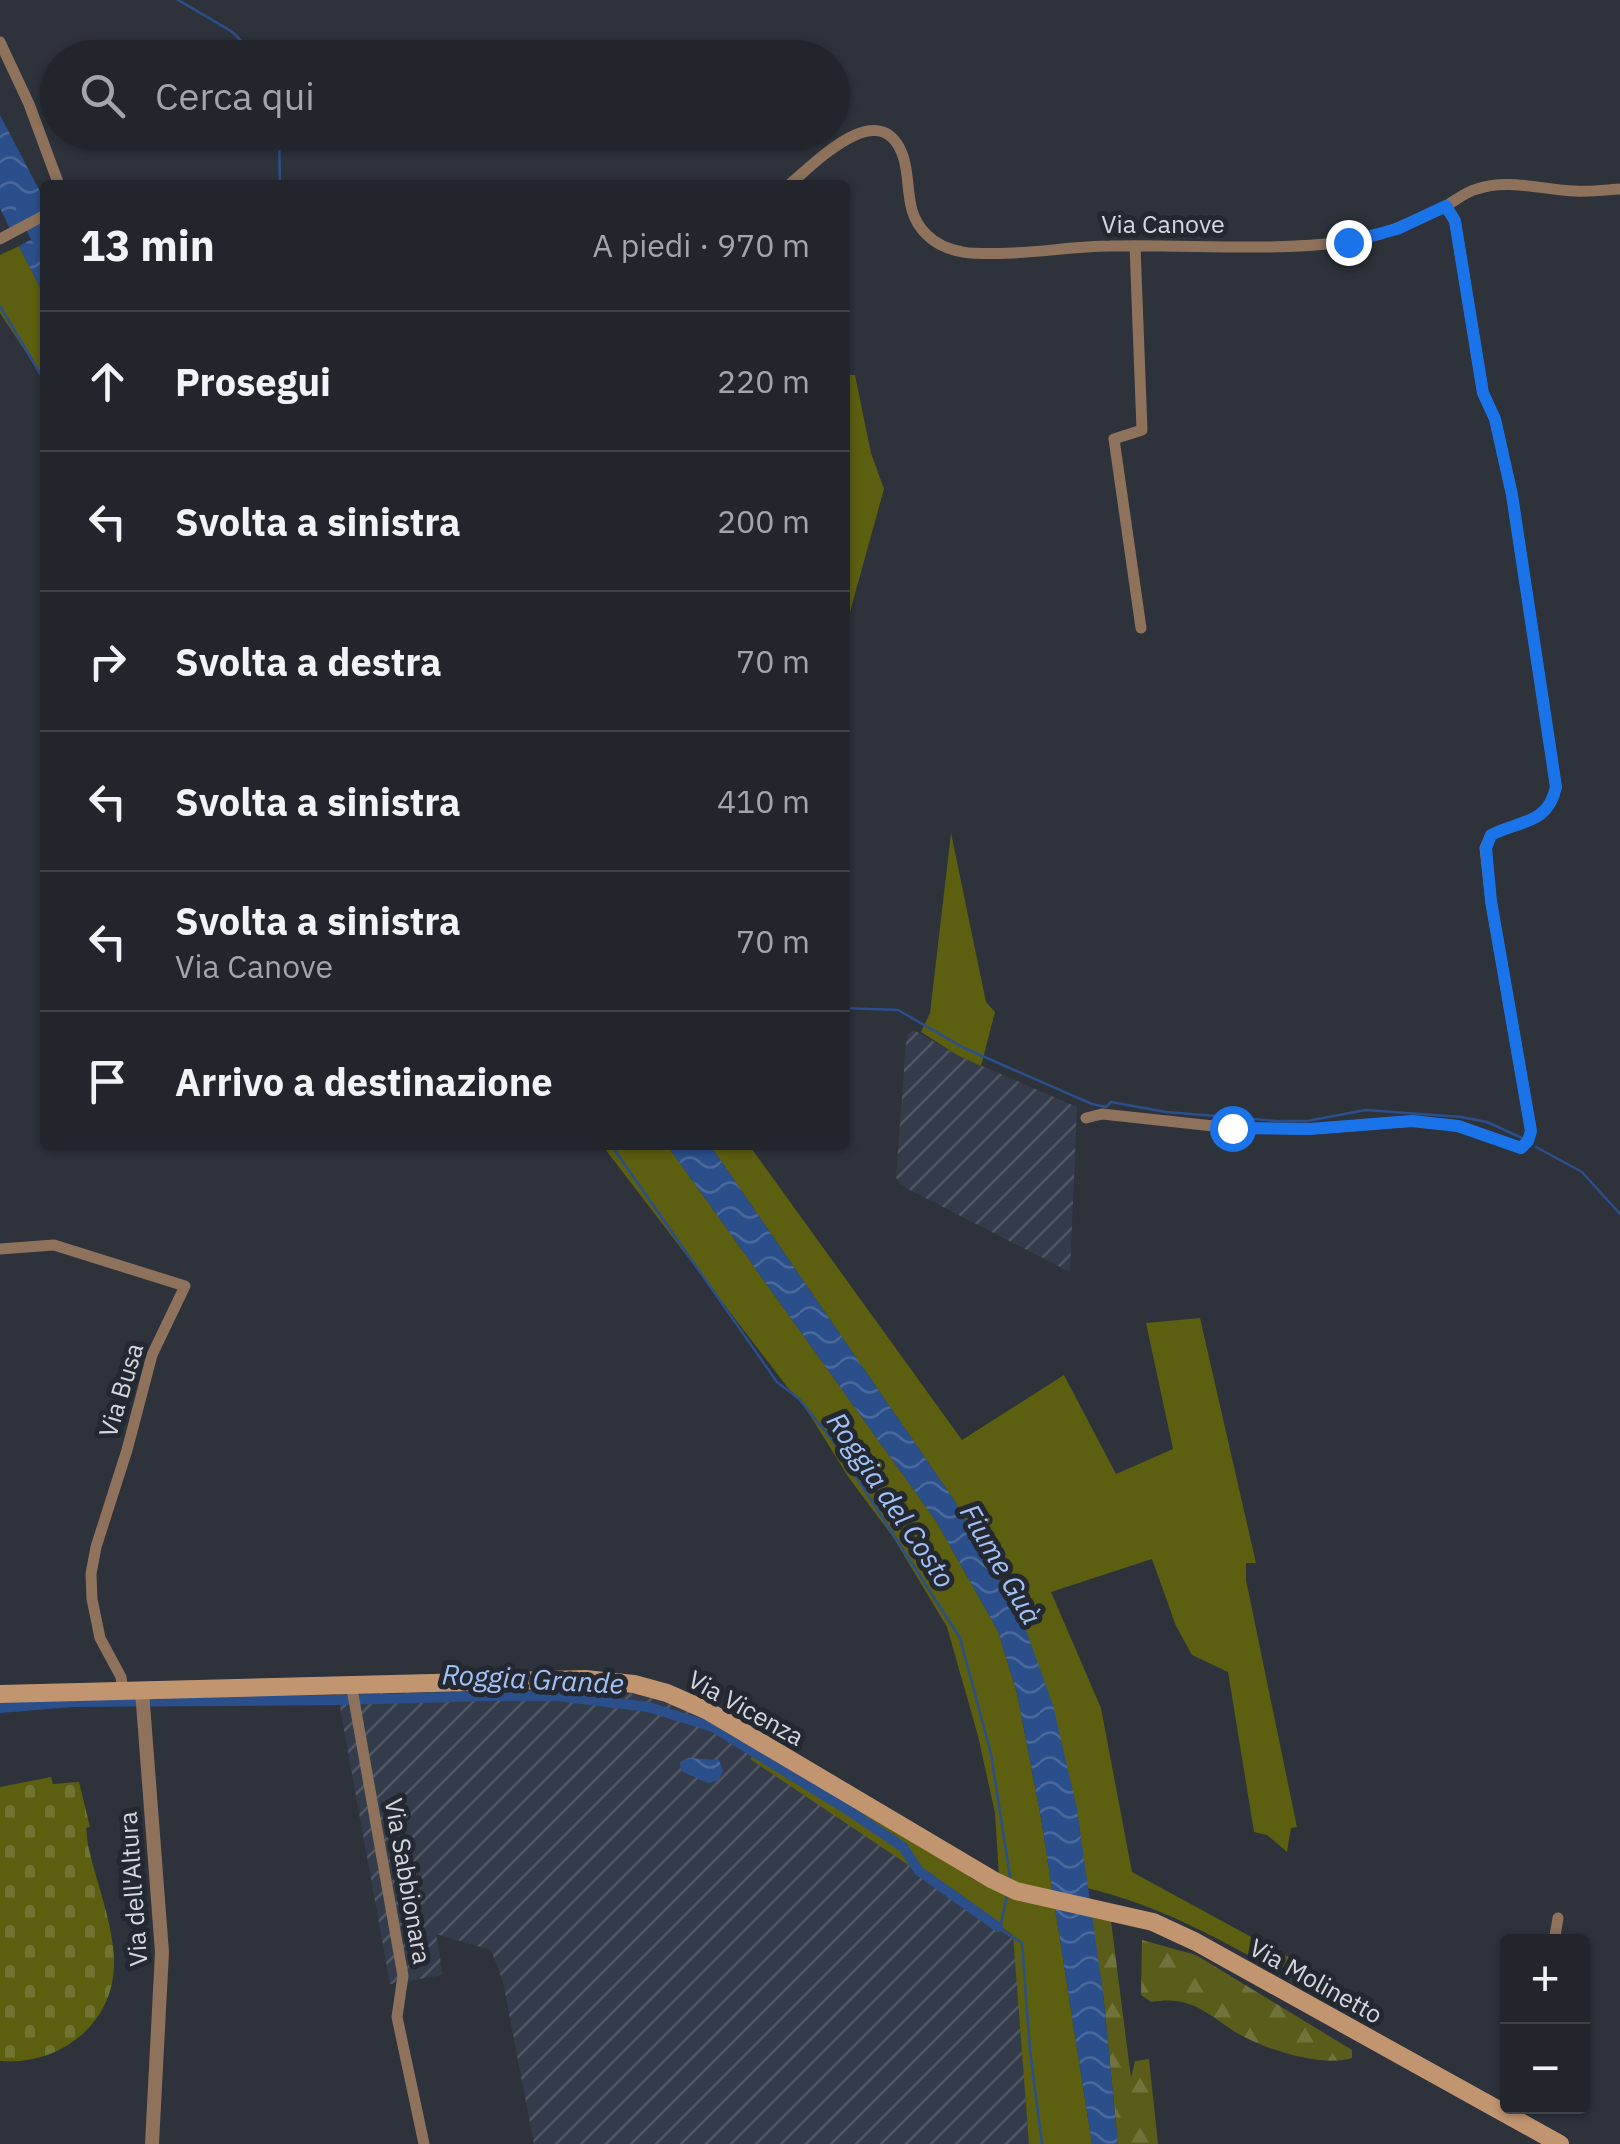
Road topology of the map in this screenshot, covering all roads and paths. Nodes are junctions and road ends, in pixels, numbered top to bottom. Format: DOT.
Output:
graph roads {
  1 [pos="0,42"];
  2 [pos="40,134"];
  3 [pos="850,137"];
  4 [pos="46,150"];
  5 [pos="829,150"];
  6 [pos="57,180"];
  7 [pos="795,180"];
  8 [pos="1620,189"];
  9 [pos="1446,206"];
  10 [pos="40,218"];
  11 [pos="3,237"];
  12 [pos="1135,246"];
  13 [pos="1141,628"];
  14 [pos="1086,1118"];
  15 [pos="0,1249"];
  16 [pos="351,1684"];
  17 [pos="132,1691"];
  18 [pos="0,1694"];
  19 [pos="1075,1904"];
  20 [pos="1558,1918"];
  21 [pos="1555,1934"];
  22 [pos="1525,2116"];
  23 [pos="152,2144"];
  24 [pos="424,2144"];
  25 [pos="1560,2144"];
  1 -- 2 [label="street"];
  3 -- 12 [label="street, Via Canove"];
  4 -- 6 [label="street"];
  5 -- 7 [label="street, Via Canove"];
  8 -- 9 [label="street, Via Canove"];
  9 -- 12 [label="street, Via Canove"];
  9 -- 14 [label="street"];
  10 -- 11 [label="street"];
  12 -- 13 [label="street"];
  15 -- 17 [label="street, Via Busa"];
  16 -- 17 [label="main road, Via Vicenza"];
  16 -- 19 [label="main road, Via Vicenza"];
  16 -- 24 [label="street, Via Sabbionara"];
  17 -- 18 [label="main road, Via Vicenza"];
  17 -- 23 [label="street, Via dell'Altura"];
  19 -- 22 [label="main road, Via Molinetto"];
  20 -- 21 [label="street"];
  22 -- 25 [label="main road, Via Molinetto"];
}
